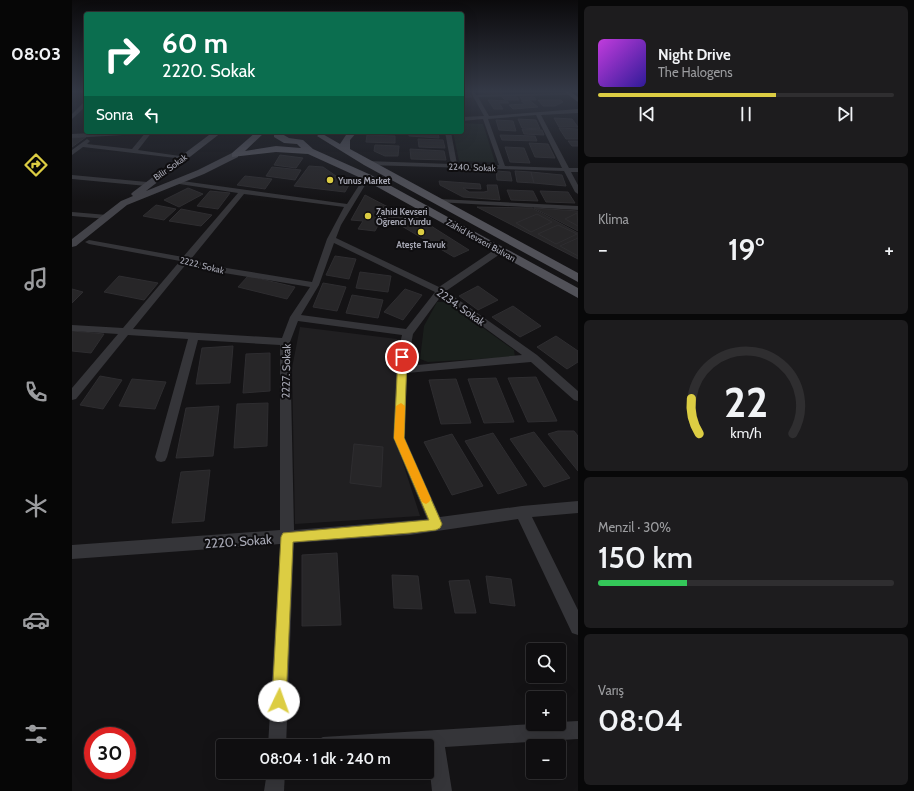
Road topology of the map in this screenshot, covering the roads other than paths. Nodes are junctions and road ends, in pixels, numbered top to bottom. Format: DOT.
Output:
graph roads {
  1 [pos="489,128"];
  2 [pos="545,128"];
  3 [pos="96,134"];
  4 [pos="147,134"];
  5 [pos="214,134"];
  6 [pos="259,134"];
  7 [pos="274,134"];
  8 [pos="278,134"];
  9 [pos="321,134"];
  10 [pos="351,134"];
  11 [pos="448,134"];
  12 [pos="72,136"];
  13 [pos="297,142"];
  14 [pos="82,145"];
  15 [pos="346,150"];
  16 [pos="310,151"];
  17 [pos="133,152"];
  18 [pos="72,153"];
  19 [pos="235,155"];
  20 [pos="184,157"];
  21 [pos="367,163"];
  22 [pos="454,166"];
  23 [pos="503,168"];
  24 [pos="567,170"];
  25 [pos="578,170"];
  26 [pos="72,177"];
  27 [pos="367,177"];
  28 [pos="175,182"];
  29 [pos="147,184"];
  30 [pos="242,192"];
  31 [pos="578,192"];
  32 [pos="439,201"];
  33 [pos="124,203"];
  34 [pos="349,206"];
  35 [pos="578,208"];
  36 [pos="72,214"];
  37 [pos="107,217"];
  38 [pos="331,239"];
  39 [pos="90,242"];
  40 [pos="72,244"];
  41 [pos="500,250"];
  42 [pos="186,260"];
  43 [pos="578,278"];
  44 [pos="315,286"];
  45 [pos="440,291"];
  46 [pos="578,294"];
  47 [pos="295,317"];
  48 [pos="72,328"];
  49 [pos="125,332"];
  50 [pos="408,333"];
  51 [pos="194,336"];
  52 [pos="285,342"];
  53 [pos="533,358"];
  54 [pos="402,370"];
  55 [pos="72,396"];
  56 [pos="578,397"];
  57 [pos="161,457"];
  58 [pos="578,506"];
  59 [pos="522,512"];
  60 [pos="436,524"];
  61 [pos="287,537"];
  62 [pos="72,552"];
  63 [pos="578,627"];
  64 [pos="578,730"];
  65 [pos="277,739"];
  66 [pos="434,739"];
  67 [pos="275,779"];
  68 [pos="274,791"];
  69 [pos="442,791"];
  1 -- 23 [label="street"];
  2 -- 24 [label="street"];
  3 -- 12 [label="street"];
  3 -- 14 [label="street"];
  4 -- 17 [label="street"];
  5 -- 20 [label="street, Bilir Sokak"];
  6 -- 19 [label="main road"];
  7 -- 19 [label="main road"];
  8 -- 13 [label="main road, Zahid Kevseri Bulvarı"];
  9 -- 13 [label="main road"];
  9 -- 15 [label="main road, Zahid Kevseri Bulvarı"];
  10 -- 15 [label="main road"];
  11 -- 22 [label="street"];
  13 -- 16 [label="main road, Zahid Kevseri Bulvarı"];
  13 -- 19 [label="main road"];
  14 -- 17 [label="street"];
  14 -- 18 [label="street"];
  15 -- 21 [label="main road, Zahid Kevseri Bulvarı"];
  16 -- 19 [label="main road"];
  16 -- 27 [label="main road, Zahid Kevseri Bulvarı"];
  17 -- 20 [label="street"];
  19 -- 28 [label="street"];
  20 -- 29 [label="street, Bilir Sokak"];
  21 -- 22 [label="street, 2240. Sokak"];
  21 -- 32 [label="main road, Zahid Kevseri Bulvarı"];
  22 -- 23 [label="street, 2240. Sokak"];
  23 -- 24 [label="street, 2240. Sokak"];
  24 -- 25 [label="street, 2240. Sokak"];
  24 -- 31 [label="street"];
  26 -- 29 [label="street"];
  27 -- 34 [label="street, 2227. Sokak"];
  27 -- 41 [label="main road, Zahid Kevseri Bulvarı"];
  28 -- 30 [label="street"];
  28 -- 33 [label="street"];
  29 -- 33 [label="street, Bilir Sokak"];
  30 -- 34 [label="street"];
  30 -- 42 [label="street"];
  32 -- 35 [label="street"];
  32 -- 43 [label="main road, Zahid Kevseri Bulvarı"];
  33 -- 37 [label="street, Bilir Sokak"];
  34 -- 38 [label="street, 2227. Sokak"];
  36 -- 37 [label="street"];
  37 -- 40 [label="street, Bilir Sokak"];
  38 -- 44 [label="street, 2227. Sokak"];
  38 -- 45 [label="street, 2234. Sokak"];
  39 -- 42 [label="street, 2222. Sokak"];
  41 -- 45 [label="street"];
  41 -- 46 [label="main road, Zahid Kevseri Bulvarı"];
  42 -- 44 [label="street, 2222. Sokak"];
  42 -- 49 [label="street"];
  44 -- 47 [label="street, 2227. Sokak"];
  45 -- 50 [label="street"];
  45 -- 53 [label="street, 2234. Sokak"];
  47 -- 50 [label="street"];
  47 -- 52 [label="street, 2227. Sokak"];
  48 -- 49 [label="street"];
  49 -- 51 [label="street"];
  49 -- 55 [label="street"];
  50 -- 54 [label="street"];
  51 -- 52 [label="street"];
  51 -- 57 [label="street"];
  52 -- 61 [label="street, 2227. Sokak"];
  53 -- 54 [label="street"];
  53 -- 56 [label="street, 2234. Sokak"];
  54 -- 60 [label="street"];
  58 -- 59 [label="street, 2220. Sokak"];
  59 -- 60 [label="street, 2220. Sokak"];
  59 -- 63 [label="street"];
  60 -- 61 [label="street, 2220. Sokak"];
  61 -- 62 [label="street, 2220. Sokak"];
  61 -- 65 [label="street, 2227. Sokak"];
  64 -- 66 [label="street"];
  66 -- 69 [label="street"];
  67 -- 68 [label="street"];
}
